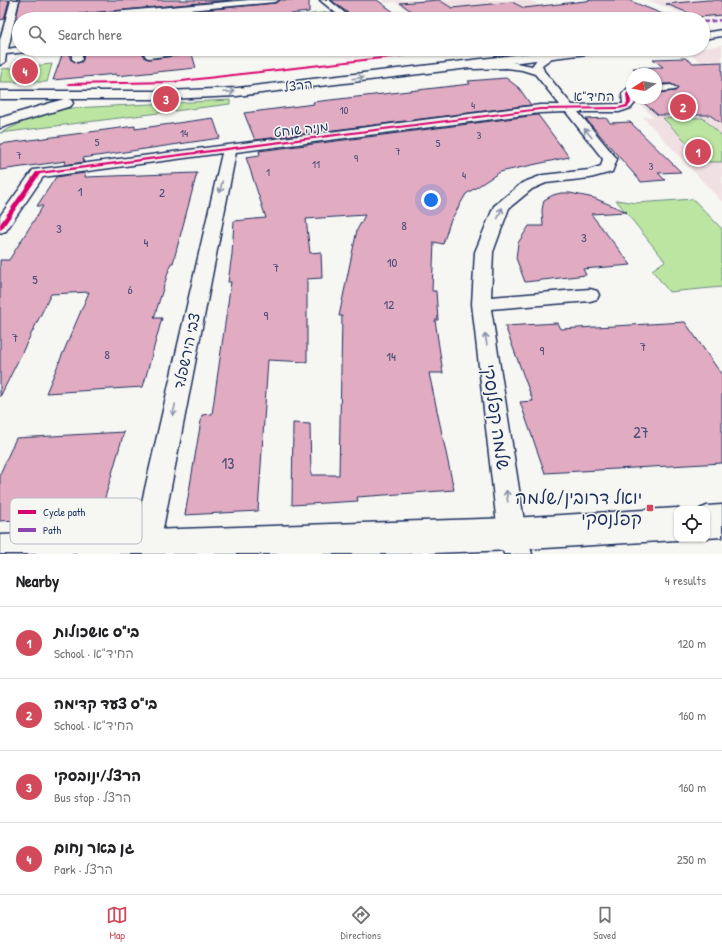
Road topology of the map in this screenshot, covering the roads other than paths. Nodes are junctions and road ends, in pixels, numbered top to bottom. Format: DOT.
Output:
graph roads {
  1 [pos="15,0"];
  2 [pos="275,0"];
  3 [pos="324,0"];
  4 [pos="170,12"];
  5 [pos="339,12"];
  6 [pos="722,24"];
  7 [pos="4,25"];
  8 [pos="710,26"];
  9 [pos="722,33"];
  10 [pos="710,35"];
  11 [pos="12,51"];
  12 [pos="3,52"];
  13 [pos="453,56"];
  14 [pos="543,56"];
  15 [pos="549,56"];
  16 [pos="0,62"];
  17 [pos="451,67"];
  18 [pos="539,72"];
  19 [pos="0,88"];
  20 [pos="671,88"];
  21 [pos="662,89"];
  22 [pos="50,92"];
  23 [pos="0,95"];
  24 [pos="31,96"];
  25 [pos="91,96"];
  26 [pos="629,104"];
  27 [pos="567,108"];
  28 [pos="0,115"];
  29 [pos="0,123"];
  30 [pos="230,149"];
  31 [pos="0,228"];
  32 [pos="590,295"];
  33 [pos="481,304"];
  34 [pos="722,521"];
  35 [pos="710,522"];
  36 [pos="674,524"];
  37 [pos="515,544"];
  38 [pos="145,551"];
  39 [pos="0,552"];
  1 -- 7 [label="street"];
  2 -- 4 [label="street"];
  3 -- 5 [label="street"];
  6 -- 8 [label="main road"];
  7 -- 12 [label="street"];
  9 -- 10 [label="main road"];
  11 -- 12 [label="street"];
  12 -- 16 [label="street"];
  13 -- 22 [label="main road, הרצל"];
  14 -- 17 [label="main road, הרצל"];
  15 -- 18 [label="street"];
  17 -- 18 [label="street"];
  25 -- 17 [label="main road, הרצל, one-way"];
  18 -- 27 [label="street"];
  19 -- 22 [label="main road, הרצל"];
  20 -- 21 [label="street"];
  22 -- 24 [label="main road, הרצל"];
  22 -- 25 [label="main road, הרצל"];
  22 -- 29 [label="main road"];
  23 -- 24 [label="main road, הרצל"];
  24 -- 28 [label="main road"];
  25 -- 29 [label="main road"];
  26 -- 27 [label="street, החיד\"א"];
  27 -- 30 [label="street, מניה שוחט"];
  33 -- 27 [label="street, שלמה קפלנסקי, one-way"];
  30 -- 31 [label="street, מניה שוחט"];
  30 -- 38 [label="street, צבי הירשפלד, one-way"];
  32 -- 33 [label="street"];
  37 -- 33 [label="street, שלמה קפלנסקי, one-way"];
  34 -- 35 [label="main road"];
  36 -- 37 [label="main road"];
  37 -- 38 [label="main road"];
  38 -- 39 [label="main road"];
}
